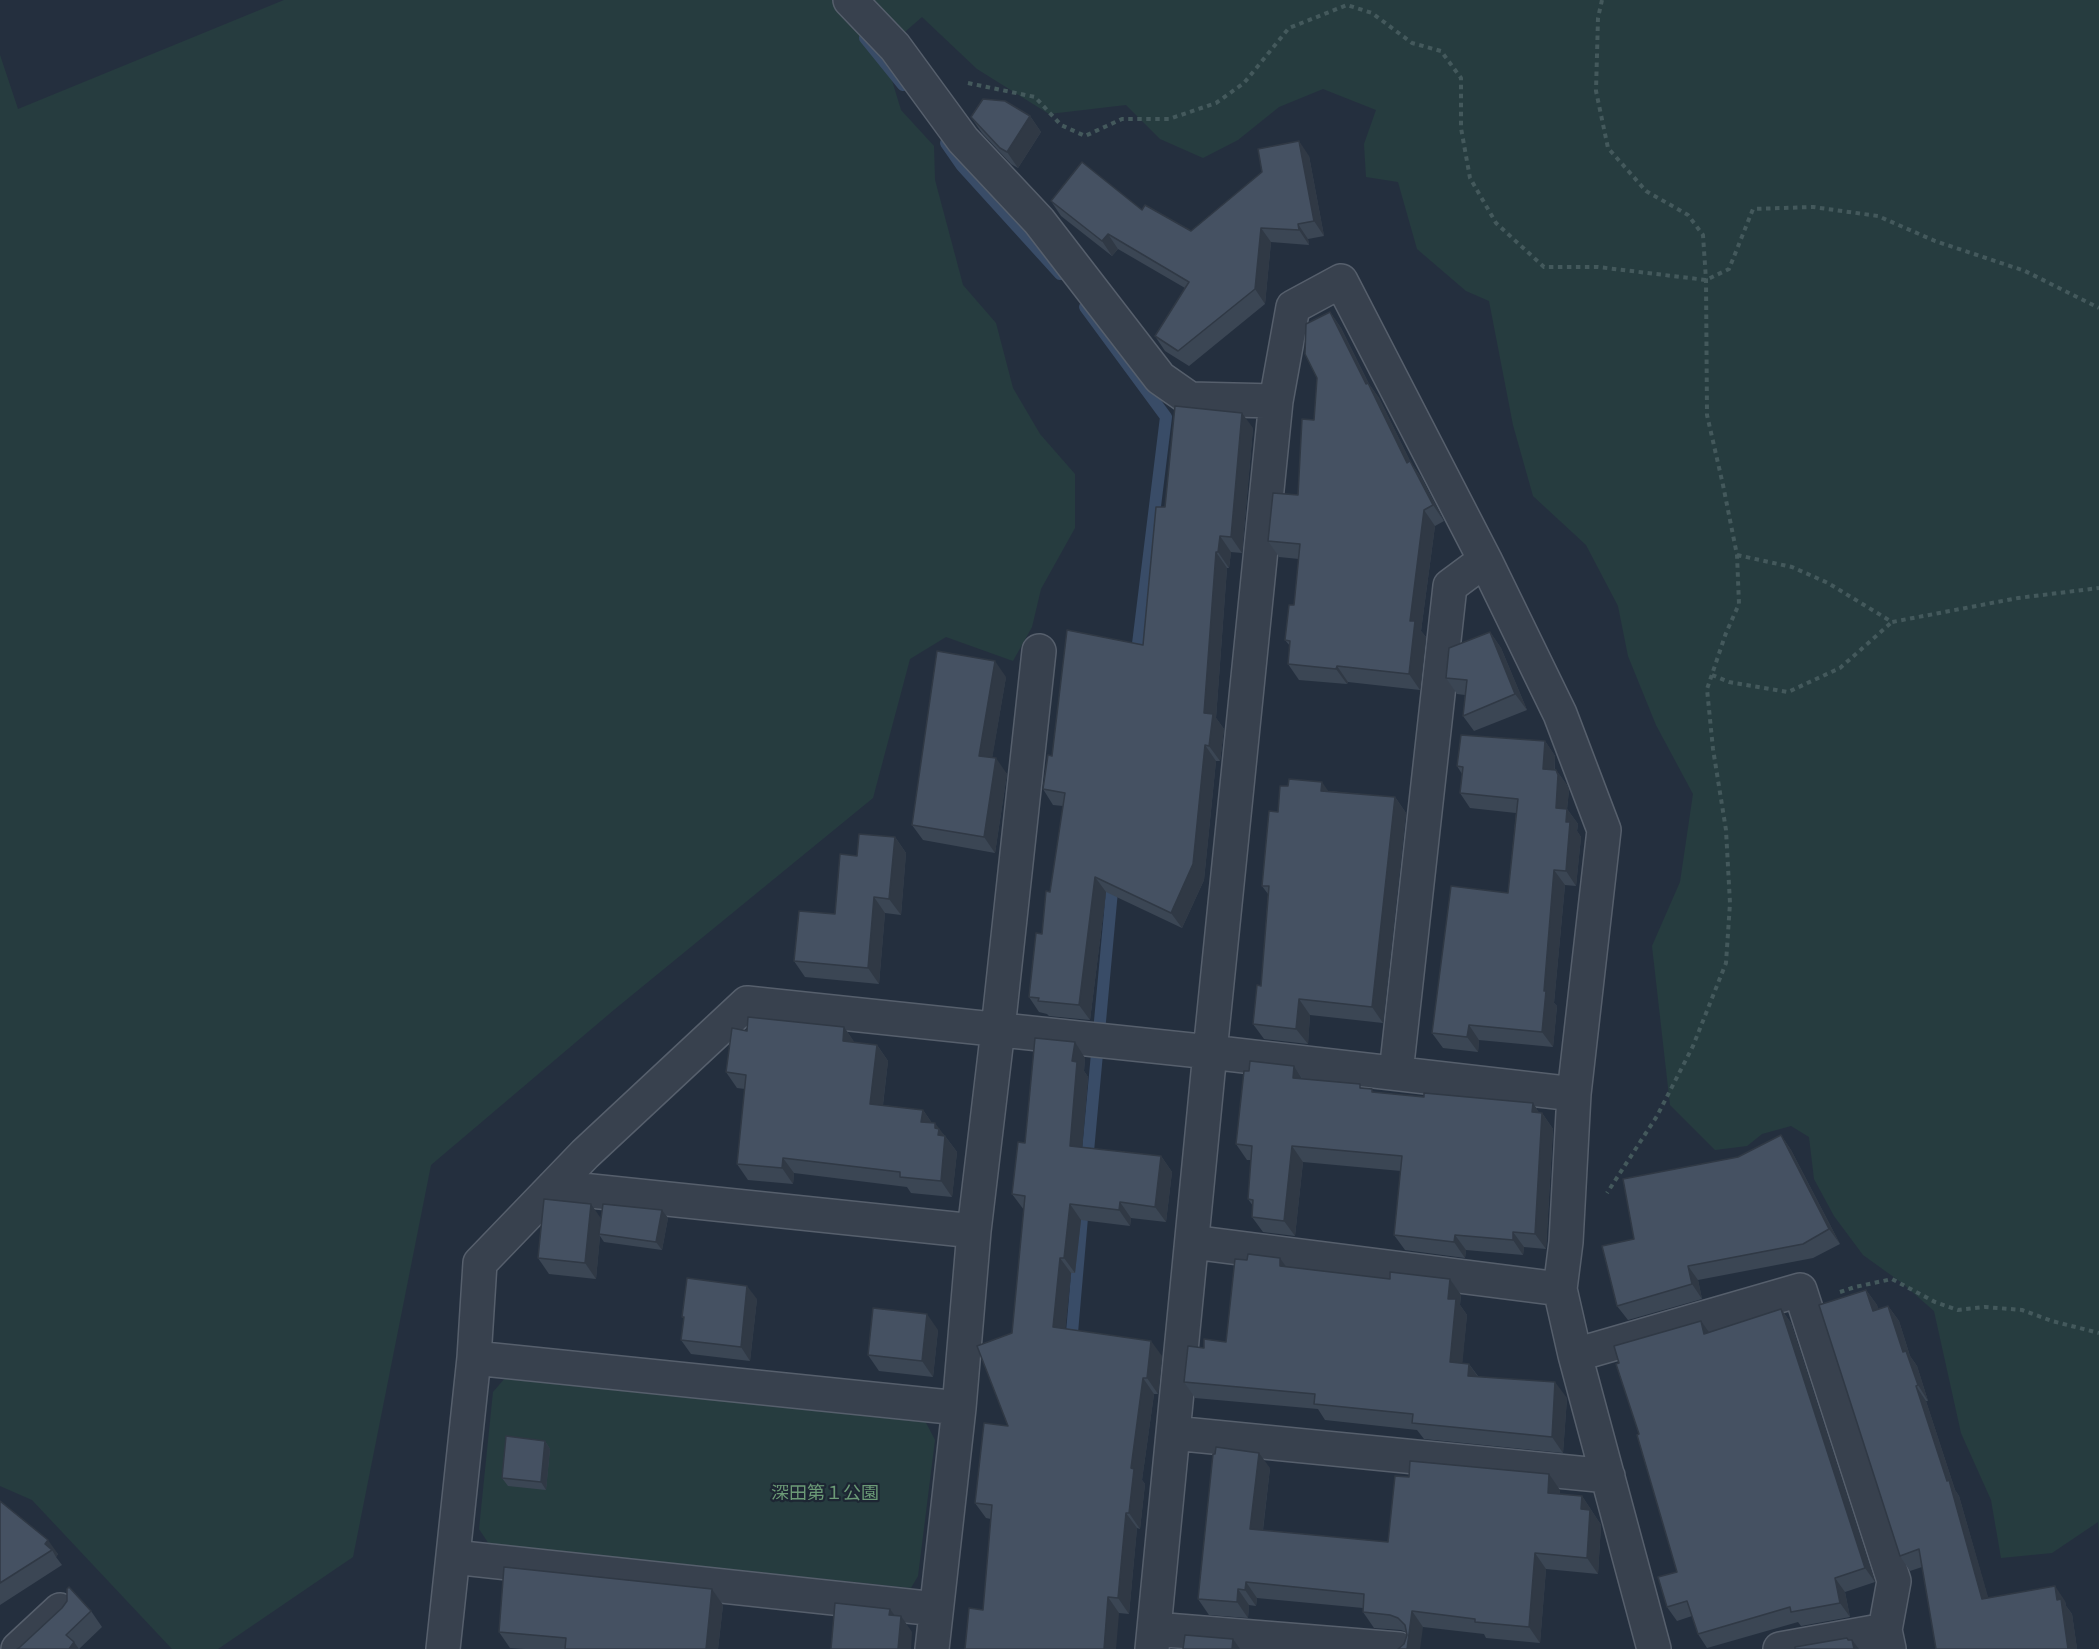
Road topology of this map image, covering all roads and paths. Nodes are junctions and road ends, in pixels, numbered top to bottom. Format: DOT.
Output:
graph roads {
  1 [pos="850,0"];
  2 [pos="1602,0"];
  3 [pos="957,80"];
  4 [pos="1706,280"];
  5 [pos="2099,308"];
  6 [pos="1276,400"];
  7 [pos="1737,555"];
  8 [pos="1485,560"];
  9 [pos="2099,588"];
  10 [pos="1892,622"];
  11 [pos="1039,651"];
  12 [pos="1712,675"];
  13 [pos="998,1029"];
  14 [pos="1210,1052"];
  15 [pos="1396,1073"];
  16 [pos="1574,1094"];
  17 [pos="553,1187"];
  18 [pos="974,1231"];
  19 [pos="1192,1242"];
  20 [pos="1566,1242"];
  21 [pos="1560,1289"];
  22 [pos="1805,1305"];
  23 [pos="2099,1334"];
  24 [pos="1575,1355"];
  25 [pos="474,1358"];
  26 [pos="959,1408"];
  27 [pos="1173,1433"];
  28 [pos="1608,1476"];
  29 [pos="453,1557"];
  30 [pos="936,1609"];
  31 [pos="60,1610"];
  32 [pos="1153,1639"];
  33 [pos="1887,1640"];
  34 [pos="18,1649"];
  35 [pos="443,1649"];
  36 [pos="932,1649"];
  37 [pos="1399,1649"];
  38 [pos="1654,1649"];
  39 [pos="1780,1649"];
  1 -- 6 [label="street"];
  2 -- 4 [label="path"];
  3 -- 4 [label="path"];
  4 -- 5 [label="path"];
  4 -- 7 [label="path"];
  6 -- 8 [label="street"];
  6 -- 14 [label="street"];
  7 -- 10 [label="path"];
  7 -- 12 [label="path"];
  8 -- 15 [label="street"];
  8 -- 16 [label="street"];
  9 -- 10 [label="path"];
  10 -- 12 [label="path"];
  11 -- 13 [label="street"];
  12 -- 20 [label="path"];
  13 -- 14 [label="street"];
  13 -- 17 [label="street"];
  13 -- 18 [label="street"];
  14 -- 15 [label="street"];
  14 -- 19 [label="street"];
  15 -- 16 [label="street"];
  16 -- 20 [label="street"];
  17 -- 18 [label="street"];
  17 -- 25 [label="street"];
  18 -- 26 [label="street"];
  19 -- 21 [label="street"];
  19 -- 27 [label="street"];
  20 -- 21 [label="street"];
  21 -- 24 [label="street"];
  22 -- 23 [label="path"];
  22 -- 24 [label="street"];
  22 -- 33 [label="street"];
  24 -- 28 [label="street"];
  25 -- 26 [label="street"];
  25 -- 29 [label="street"];
  26 -- 30 [label="street"];
  27 -- 28 [label="street"];
  27 -- 32 [label="street"];
  28 -- 38 [label="street"];
  29 -- 30 [label="street"];
  29 -- 35 [label="street"];
  30 -- 36 [label="street"];
  31 -- 34 [label="street"];
  32 -- 37 [label="street"];
  33 -- 39 [label="street"];
}
